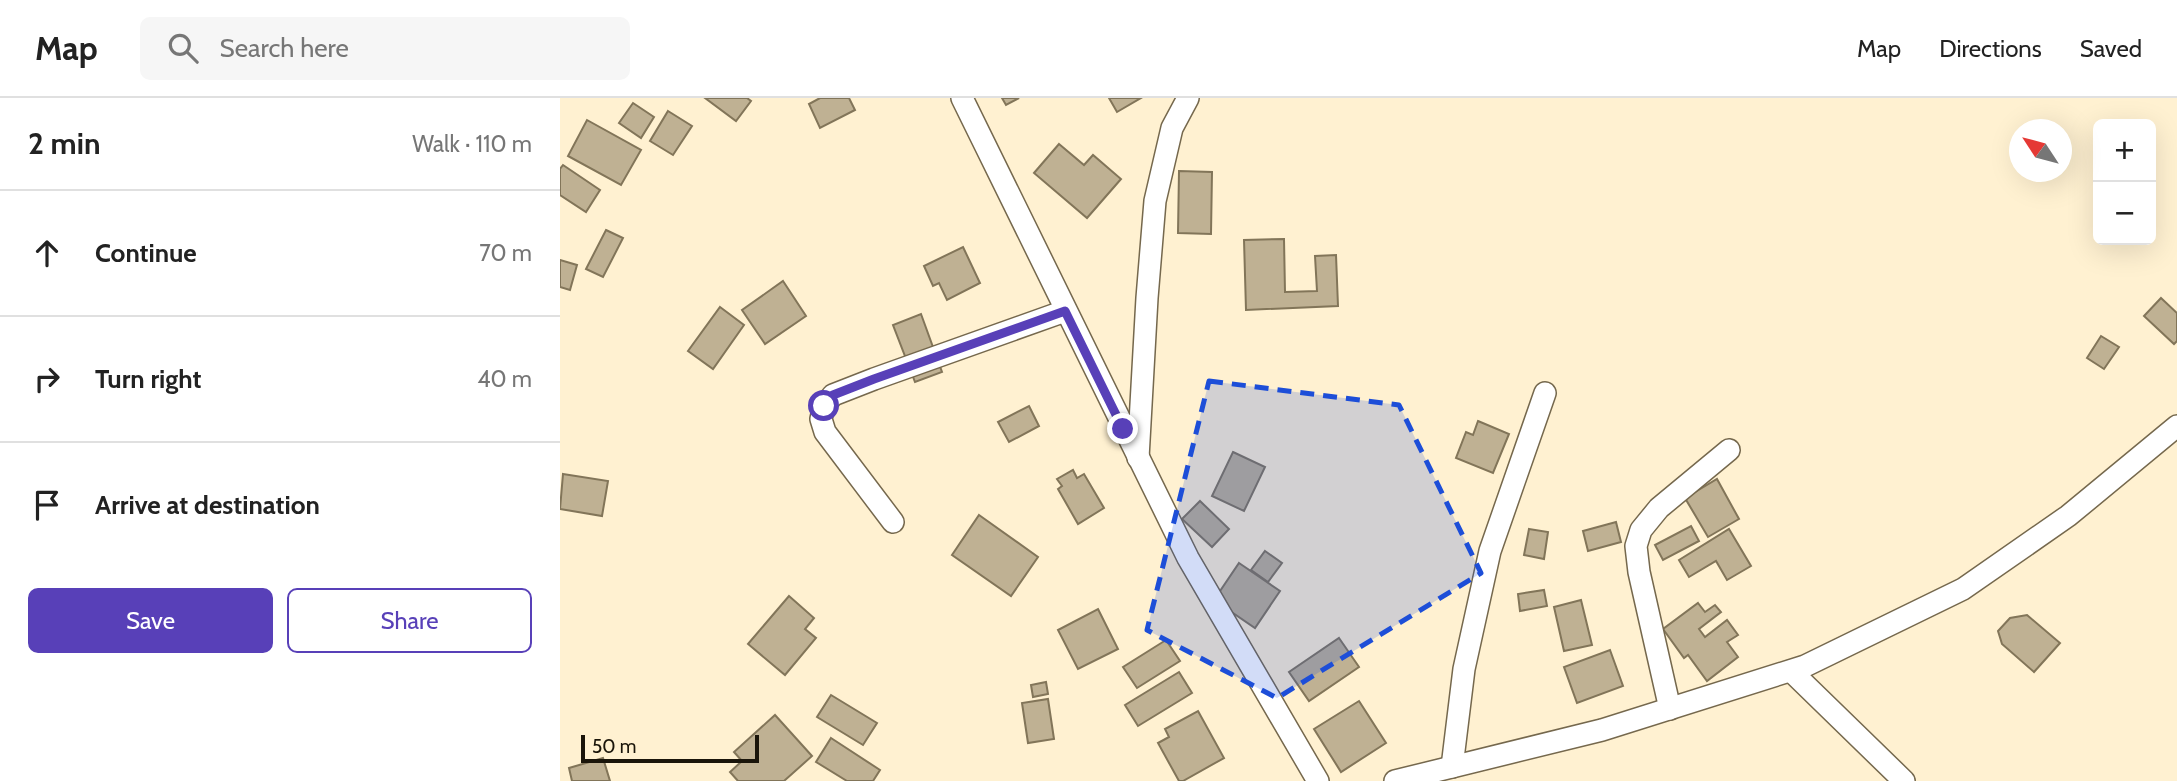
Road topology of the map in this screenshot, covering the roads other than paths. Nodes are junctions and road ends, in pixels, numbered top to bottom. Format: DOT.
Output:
graph roads {
  1 [pos="962,98"];
  2 [pos="1188,98"];
  3 [pos="1065,311"];
  4 [pos="1545,393"];
  5 [pos="2177,426"];
  6 [pos="1729,450"];
  7 [pos="1138,460"];
  8 [pos="893,522"];
  9 [pos="1791,671"];
  10 [pos="1670,709"];
  11 [pos="1452,767"];
  12 [pos="1318,781"];
  13 [pos="1395,781"];
  14 [pos="1904,781"];
  1 -- 3 [label="street"];
  2 -- 7 [label="street"];
  3 -- 7 [label="street"];
  3 -- 8 [label="street"];
  4 -- 11 [label="street"];
  5 -- 9 [label="street"];
  6 -- 10 [label="street"];
  7 -- 12 [label="street"];
  9 -- 10 [label="street"];
  9 -- 14 [label="street"];
  10 -- 11 [label="street"];
  11 -- 13 [label="street"];
}
